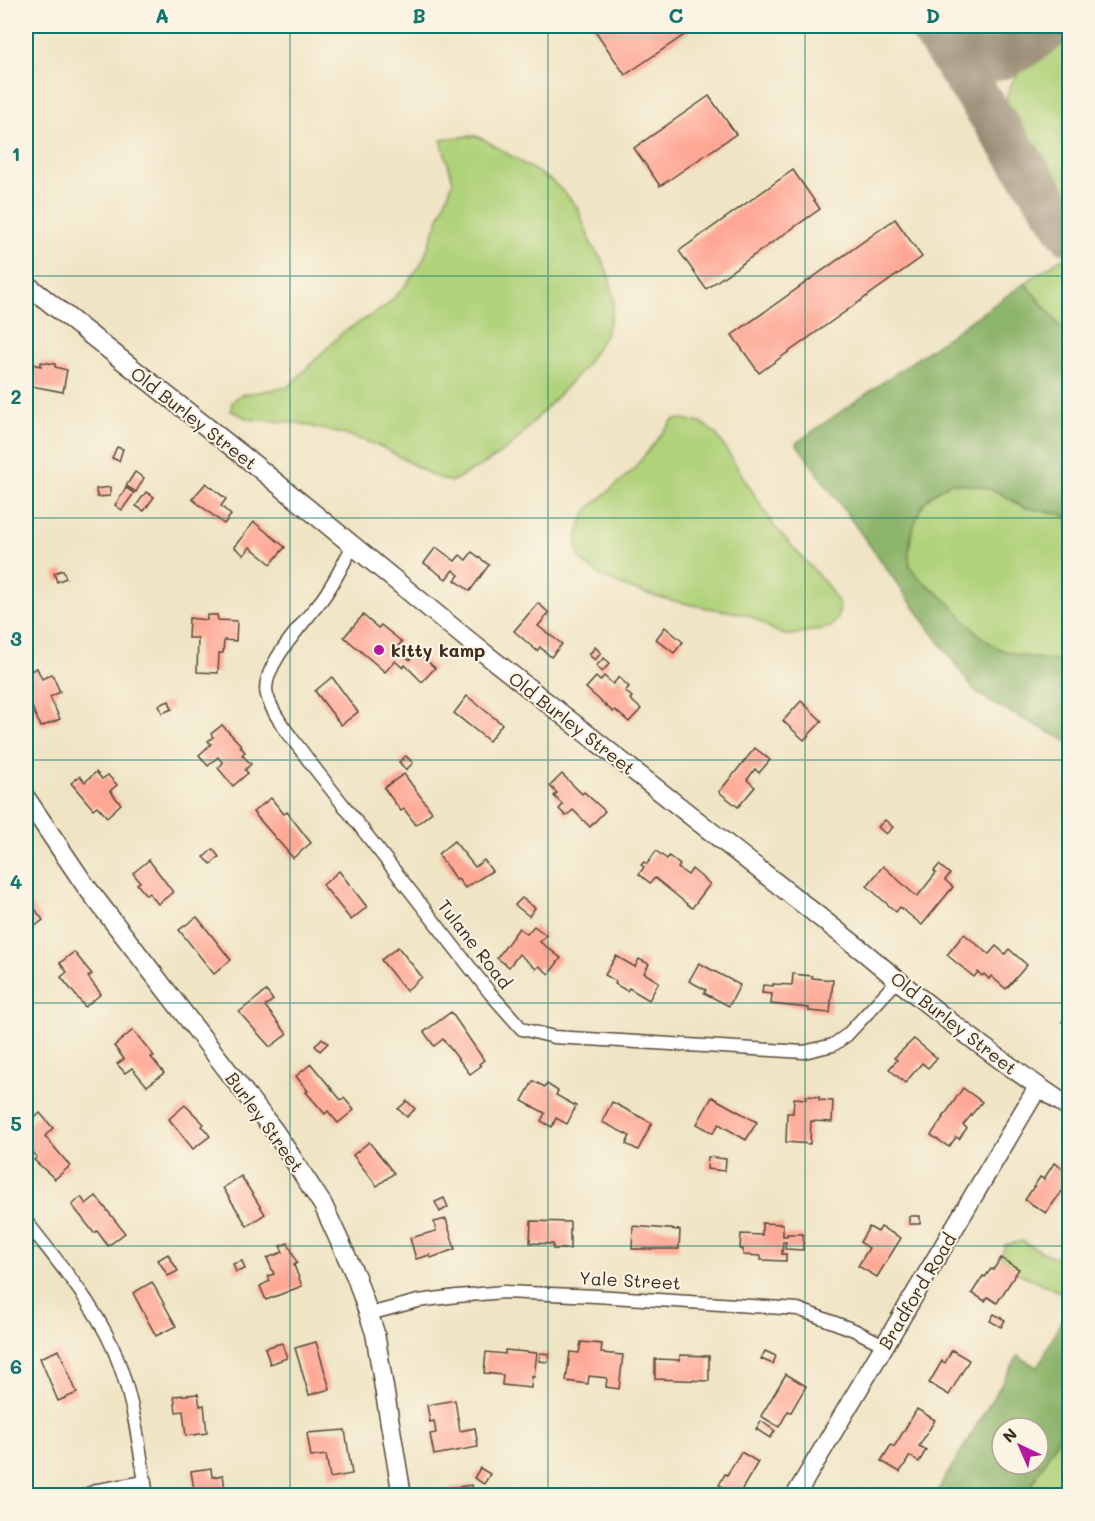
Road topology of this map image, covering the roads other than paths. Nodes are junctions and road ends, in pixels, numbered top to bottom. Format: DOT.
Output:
graph roads {
  1 [pos="26,284"];
  2 [pos="353,546"];
  3 [pos="26,798"];
  4 [pos="897,981"];
  5 [pos="1038,1087"];
  6 [pos="1070,1108"];
  7 [pos="26,1221"];
  8 [pos="369,1314"];
  9 [pos="884,1345"];
  10 [pos="145,1482"];
  11 [pos="83,1496"];
  12 [pos="147,1496"];
  13 [pos="402,1496"];
  14 [pos="795,1496"];
  1 -- 2 [label="street, Old Burley Street"];
  2 -- 4 [label="street, Old Burley Street"];
  2 -- 4 [label="street, Tulane Road"];
  3 -- 8 [label="street, Burley Street"];
  4 -- 5 [label="street, Old Burley Street"];
  5 -- 6 [label="street, Old Burley Street"];
  5 -- 9 [label="street, Bradford Road"];
  7 -- 10 [label="street"];
  8 -- 9 [label="street, Yale Street"];
  8 -- 13 [label="street, Burley Street"];
  9 -- 14 [label="street, Bradford Road"];
  10 -- 11 [label="street"];
  10 -- 12 [label="street"];
}
